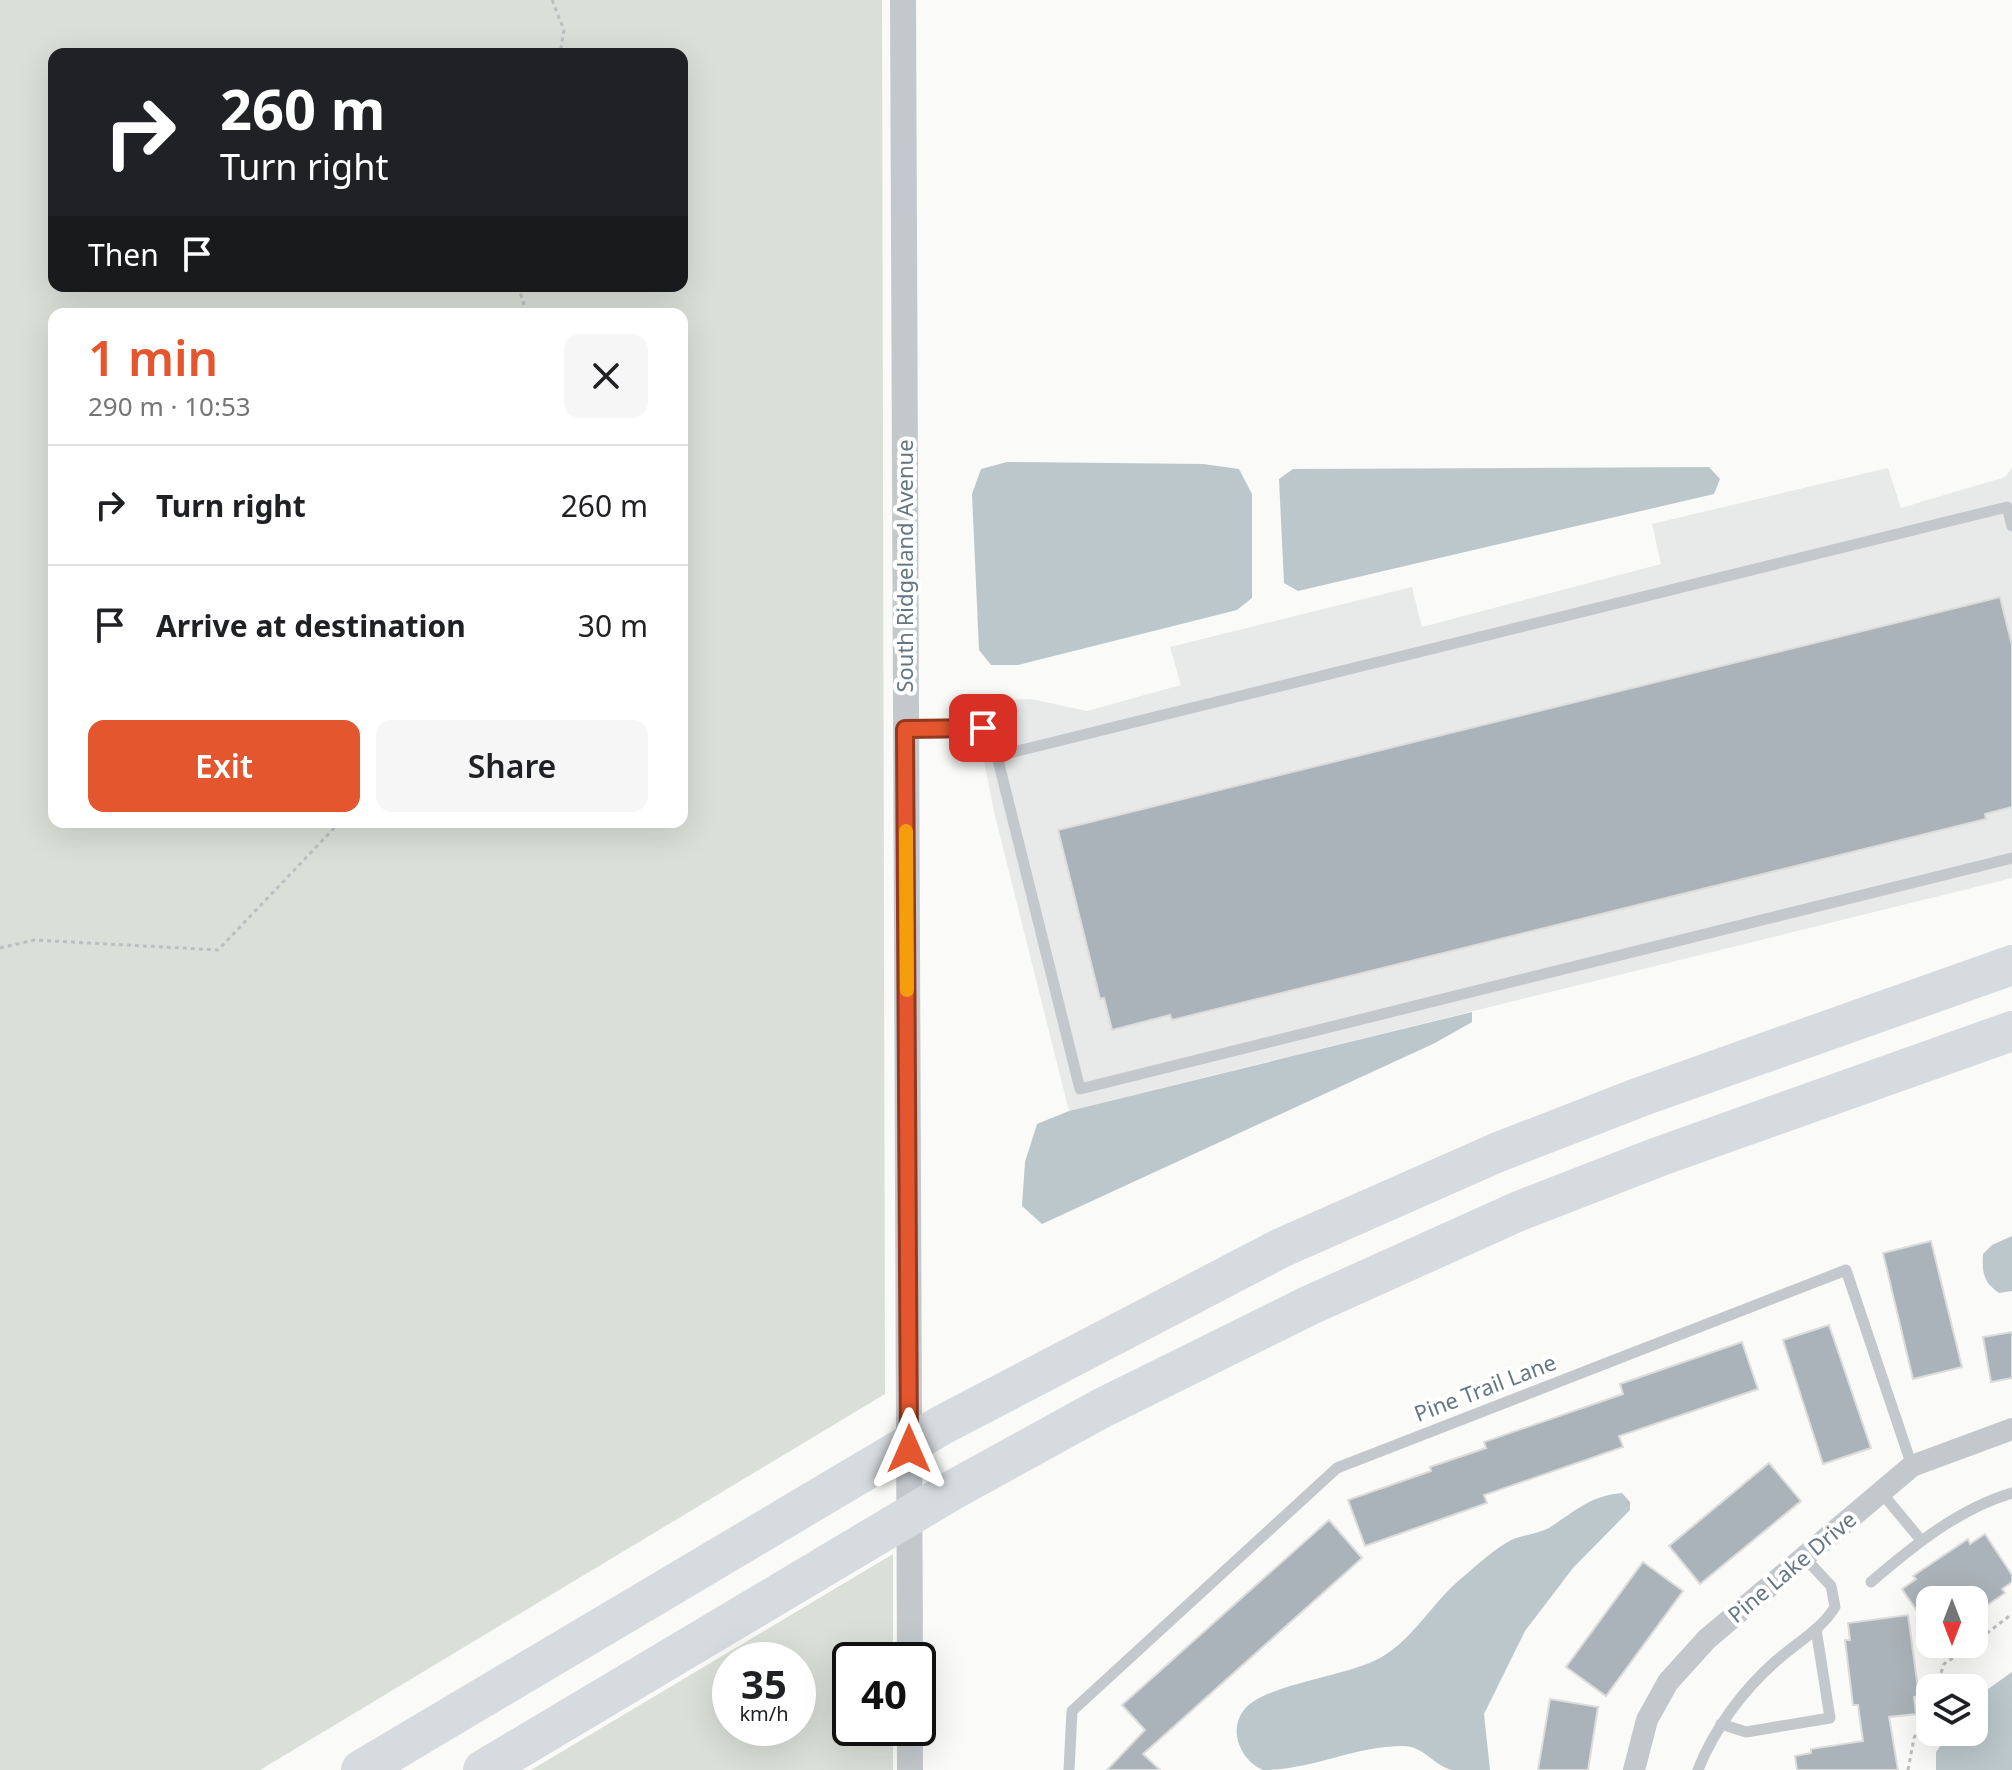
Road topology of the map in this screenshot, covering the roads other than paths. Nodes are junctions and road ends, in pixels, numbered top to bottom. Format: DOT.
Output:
graph roads {
  1 [pos="903,0"];
  2 [pos="2010,506"];
  3 [pos="2012,526"];
  4 [pos="905,729"];
  5 [pos="997,756"];
  6 [pos="2012,858"];
  7 [pos="2012,965"];
  8 [pos="2012,1031"];
  9 [pos="2012,1429"];
  10 [pos="1912,1466"];
  11 [pos="1881,1492"];
  12 [pos="2012,1493"];
  13 [pos="1920,1539"];
  14 [pos="1804,1557"];
  15 [pos="1871,1582"];
  16 [pos="1816,1629"];
  17 [pos="910,1642"];
  18 [pos="1721,1724"];
  19 [pos="910,1746"];
  20 [pos="361,1770"];
  21 [pos="483,1770"];
  22 [pos="910,1770"];
  23 [pos="1069,1770"];
  24 [pos="1634,1770"];
  25 [pos="1698,1770"];
  1 -- 4 [label="street, South Ridgeland Avenue"];
  2 -- 3 [label="lane"];
  2 -- 5 [label="lane"];
  4 -- 5 [label="lane"];
  4 -- 17 [label="street, South Ridgeland Avenue"];
  5 -- 6 [label="lane"];
  7 -- 20 [label="highway"];
  8 -- 21 [label="highway"];
  9 -- 10 [label="street, Pine Lake Drive"];
  10 -- 11 [label="street, Pine Lake Drive"];
  10 -- 23 [label="lane, Pine Trail Lane"];
  11 -- 13 [label="lane"];
  11 -- 14 [label="street, Pine Lake Drive"];
  12 -- 13 [label="lane"];
  13 -- 15 [label="lane"];
  14 -- 16 [label="lane"];
  14 -- 24 [label="street, Pine Lake Drive"];
  16 -- 18 [label="lane"];
  16 -- 18 [label="lane"];
  18 -- 25 [label="lane"];
  19 -- 22 [label="street"];
}
